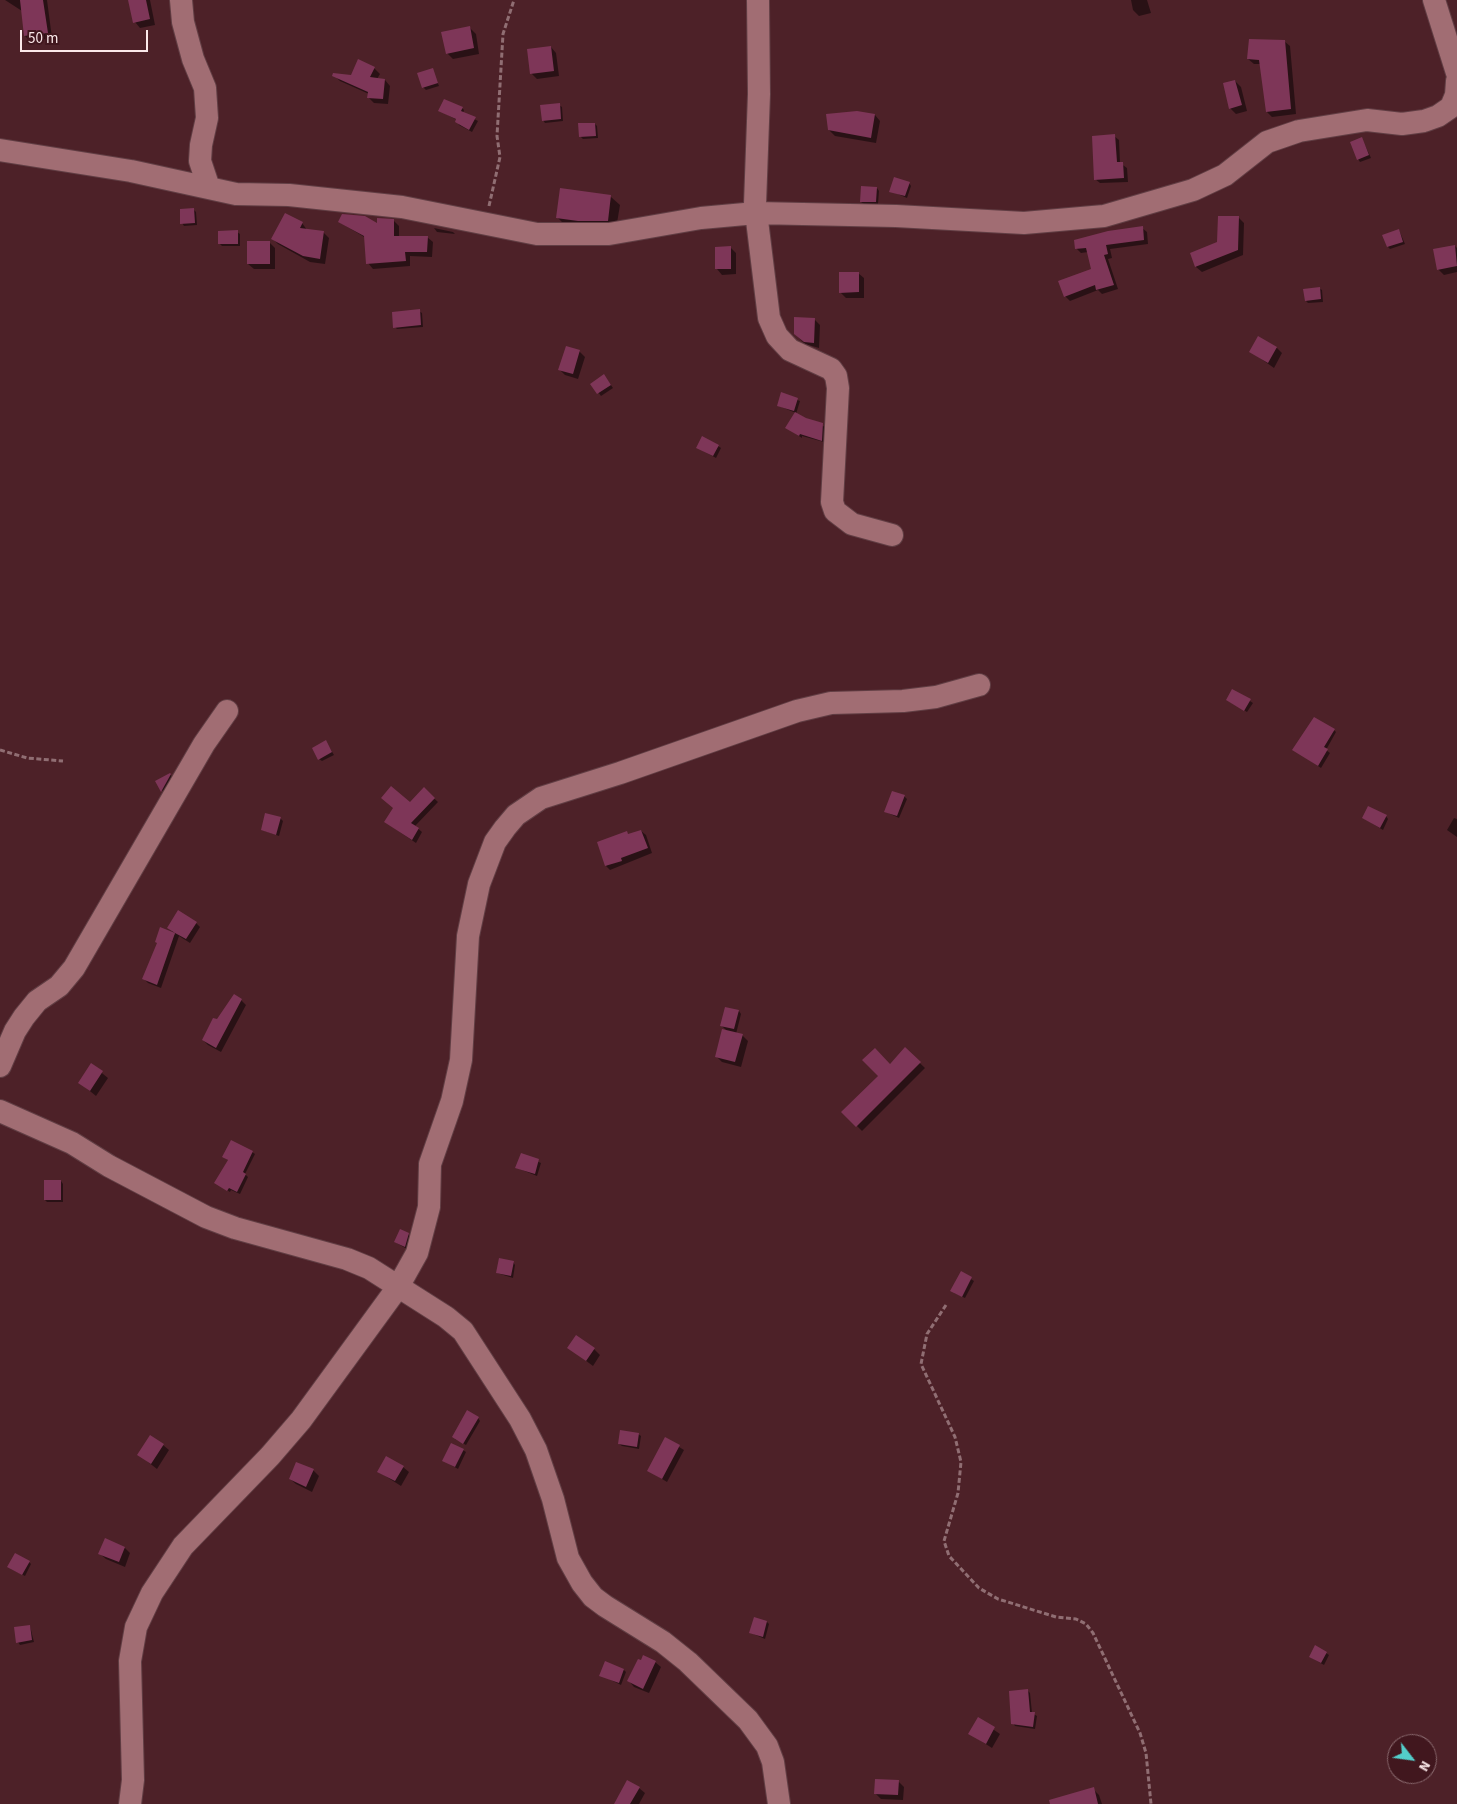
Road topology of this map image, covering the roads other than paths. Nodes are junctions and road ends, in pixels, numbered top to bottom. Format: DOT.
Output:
graph roads {
  1 [pos="180,0"];
  2 [pos="758,0"];
  3 [pos="1434,0"];
  4 [pos="1457,73"];
  5 [pos="1457,81"];
  6 [pos="0,150"];
  7 [pos="209,188"];
  8 [pos="756,213"];
  9 [pos="892,535"];
  10 [pos="979,685"];
  11 [pos="227,712"];
  12 [pos="0,1066"];
  13 [pos="0,1111"];
  14 [pos="398,1288"];
  15 [pos="130,1804"];
  16 [pos="779,1804"];
  1 -- 7 [label="street"];
  2 -- 8 [label="street"];
  3 -- 4 [label="street"];
  5 -- 8 [label="street"];
  6 -- 7 [label="street"];
  7 -- 8 [label="street"];
  8 -- 9 [label="street"];
  10 -- 14 [label="street"];
  11 -- 12 [label="street"];
  13 -- 14 [label="street"];
  14 -- 15 [label="street"];
  14 -- 16 [label="street"];
}
